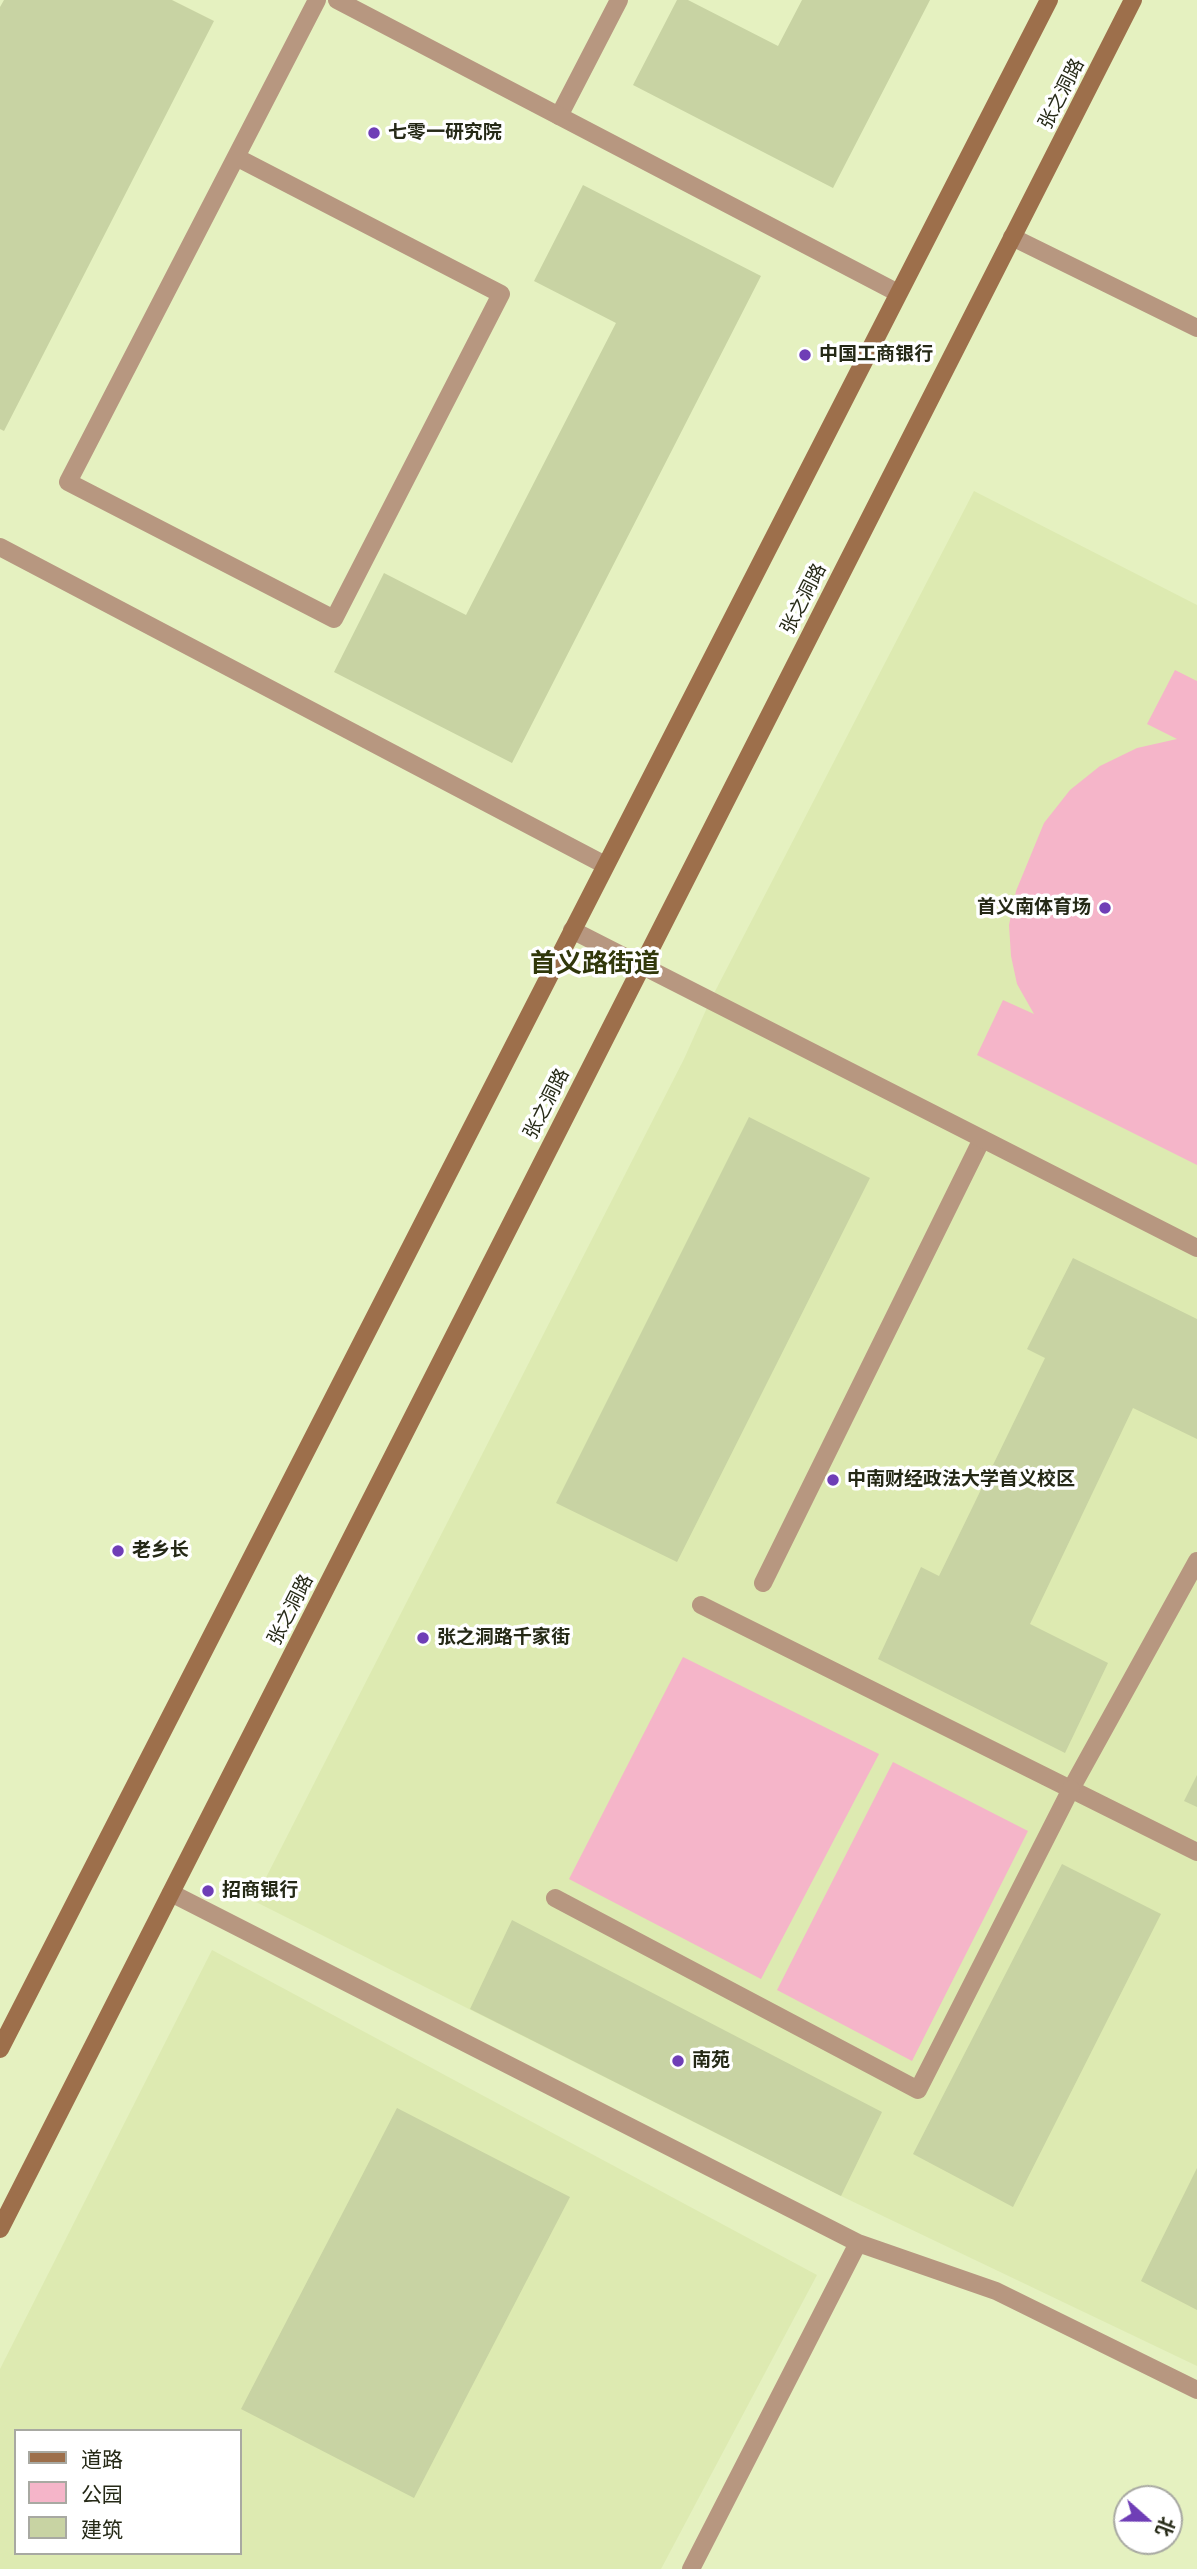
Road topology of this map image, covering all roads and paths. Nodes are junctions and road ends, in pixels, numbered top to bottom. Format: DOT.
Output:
graph roads {
  1 [pos="317,0"];
  2 [pos="337,0"];
  3 [pos="619,0"];
  4 [pos="1049,0"];
  5 [pos="1133,0"];
  6 [pos="559,116"];
  7 [pos="236,158"];
  8 [pos="1012,237"];
  9 [pos="898,293"];
  10 [pos="1197,328"];
  11 [pos="0,547"];
  12 [pos="605,865"];
  13 [pos="572,929"];
  14 [pos="641,965"];
  15 [pos="982,1139"];
  16 [pos="1197,1248"];
  17 [pos="1197,1561"];
  18 [pos="763,1583"];
  19 [pos="701,1605"];
  20 [pos="1071,1789"];
  21 [pos="1197,1852"];
  22 [pos="171,1893"];
  23 [pos="555,1898"];
  24 [pos="0,2049"];
  25 [pos="0,2229"];
  26 [pos="858,2243"];
  27 [pos="1197,2390"];
  28 [pos="691,2569"];
  1 -- 7 [label="street"];
  2 -- 6 [label="street"];
  3 -- 6 [label="street"];
  4 -- 9 [label="main road"];
  5 -- 8 [label="main road, 张之洞路"];
  6 -- 9 [label="street"];
  7 -- 7 [label="street"];
  8 -- 10 [label="street"];
  8 -- 14 [label="main road, 张之洞路"];
  9 -- 12 [label="main road"];
  11 -- 12 [label="street"];
  12 -- 13 [label="main road"];
  13 -- 14 [label="street"];
  13 -- 24 [label="main road"];
  14 -- 15 [label="street"];
  14 -- 22 [label="main road, 张之洞路"];
  15 -- 16 [label="street"];
  15 -- 18 [label="street"];
  17 -- 20 [label="street"];
  19 -- 20 [label="street"];
  20 -- 21 [label="street"];
  20 -- 23 [label="street"];
  22 -- 25 [label="main road, 张之洞路"];
  22 -- 26 [label="street"];
  26 -- 27 [label="street"];
  26 -- 28 [label="street"];
}
